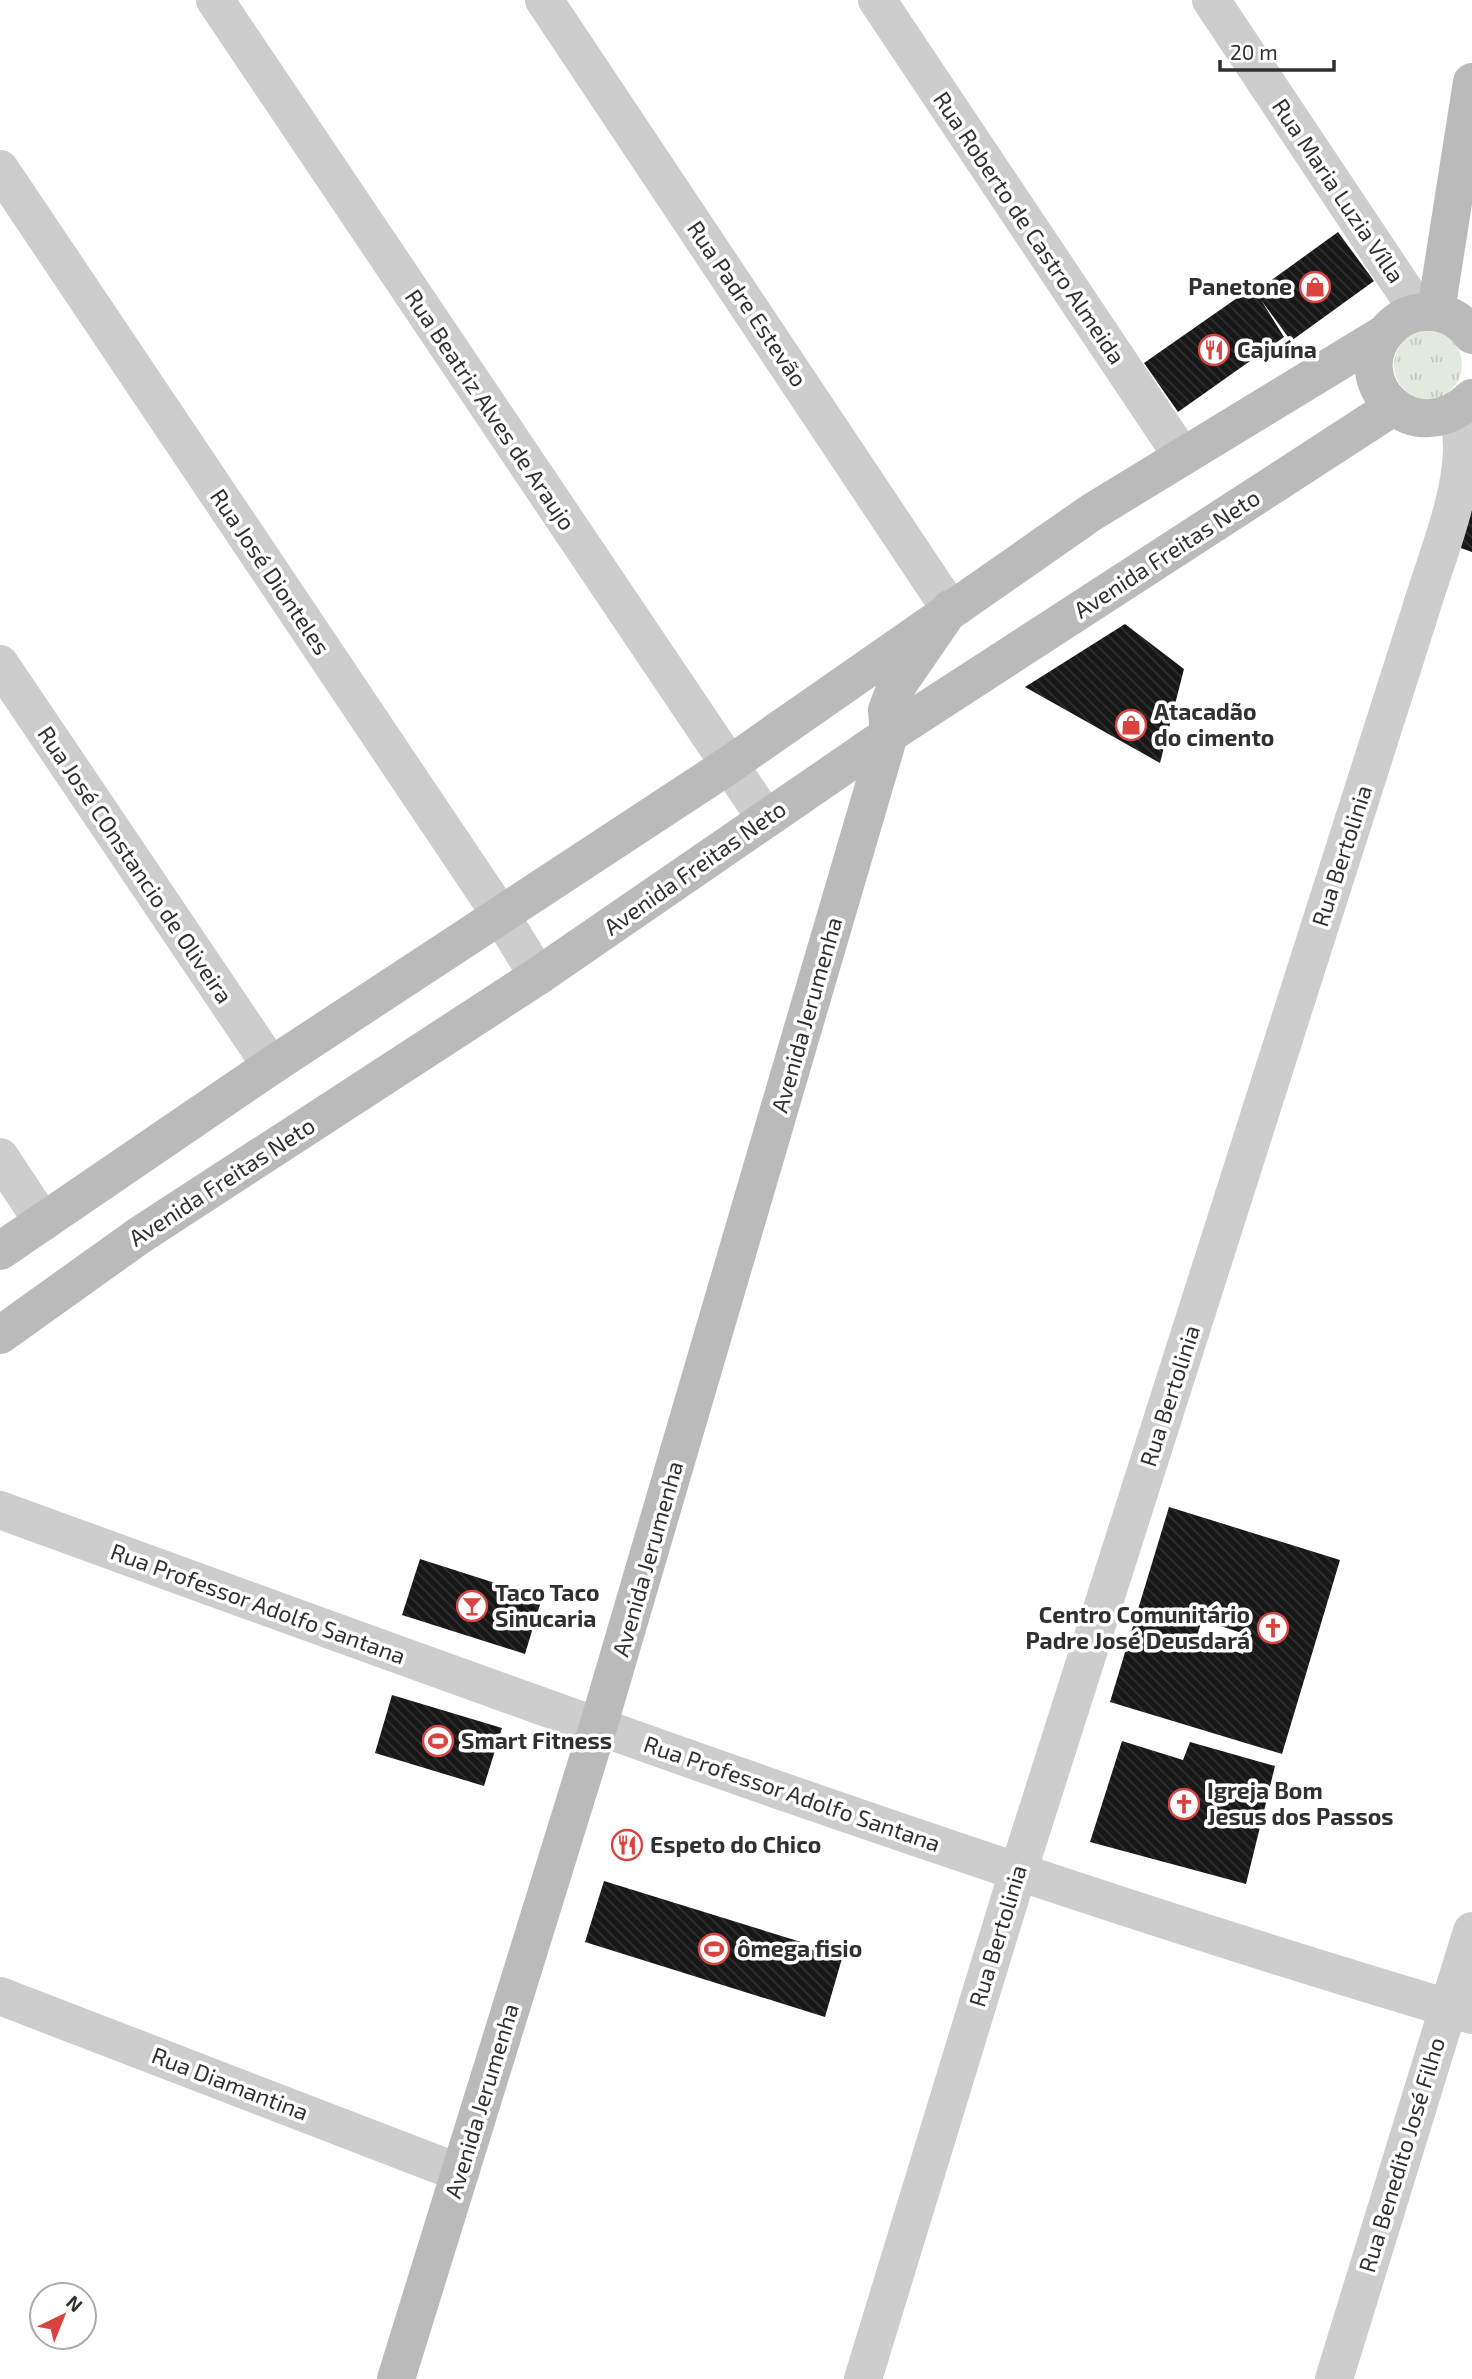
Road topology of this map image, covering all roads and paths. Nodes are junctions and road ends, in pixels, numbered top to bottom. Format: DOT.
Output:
graph roads {
  1 [pos="215,0"];
  2 [pos="544,0"];
  3 [pos="877,0"];
  4 [pos="1210,0"];
  5 [pos="1472,82"];
  6 [pos="0,169"];
  7 [pos="1453,322"];
  8 [pos="1384,334"];
  9 [pos="1469,402"];
  10 [pos="1393,407"];
  11 [pos="1182,456"];
  12 [pos="950,609"];
  13 [pos="0,664"];
  14 [pos="889,735"];
  15 [pos="729,765"];
  16 [pos="765,819"];
  17 [pos="500,914"];
  18 [pos="538,976"];
  19 [pos="271,1066"];
  20 [pos="0,1157"];
  21 [pos="43,1222"];
  22 [pos="0,1251"];
  23 [pos="0,1335"];
  24 [pos="0,1510"];
  25 [pos="598,1727"];
  26 [pos="1018,1872"];
  27 [pos="1472,1931"];
  28 [pos="0,1996"];
  29 [pos="1460,2011"];
  30 [pos="460,2173"];
  31 [pos="396,2379"];
  32 [pos="863,2379"];
  33 [pos="1334,2379"];
  1 -- 15 [label="street, Rua Beatriz Alves de Araujo"];
  2 -- 12 [label="street, Rua Padre Estevão"];
  3 -- 11 [label="street, Rua Roberto de Castro Almeida"];
  4 -- 7 [label="street, Rua Maria Luzia Vílla"];
  5 -- 7 [label="main road"];
  6 -- 17 [label="street, Rua José Dionteles"];
  7 -- 8 [label="main road"];
  8 -- 10 [label="main road"];
  8 -- 11 [label="main road"];
  9 -- 10 [label="main road"];
  9 -- 26 [label="street, Rua Bertolinia"];
  10 -- 14 [label="main road, Avenida Freitas Neto"];
  11 -- 12 [label="main road"];
  12 -- 14 [label="main road, Avenida Jerumenha"];
  12 -- 15 [label="main road"];
  13 -- 19 [label="street, Rua José COnstancio de Oliveira"];
  14 -- 16 [label="main road, Avenida Freitas Neto"];
  14 -- 25 [label="main road, Avenida Jerumenha"];
  15 -- 16 [label="street, Rua Beatriz Alves de Araujo"];
  15 -- 17 [label="main road"];
  16 -- 18 [label="main road, Avenida Freitas Neto"];
  17 -- 18 [label="street, Rua José Dionteles"];
  17 -- 19 [label="main road"];
  18 -- 23 [label="main road, Avenida Freitas Neto"];
  19 -- 21 [label="main road"];
  20 -- 21 [label="street"];
  21 -- 22 [label="main road"];
  24 -- 25 [label="street, Rua Professor Adolfo Santana"];
  25 -- 26 [label="street, Rua Professor Adolfo Santana"];
  25 -- 30 [label="main road, Avenida Jerumenha"];
  26 -- 29 [label="street, Rua Professor Adolfo Santana"];
  26 -- 32 [label="street, Rua Bertolinia"];
  27 -- 29 [label="street, Rua Benedito José Filho"];
  28 -- 30 [label="street, Rua Diamantina"];
  29 -- 33 [label="street, Rua Benedito José Filho"];
  30 -- 31 [label="main road, Avenida Jerumenha"];
}
